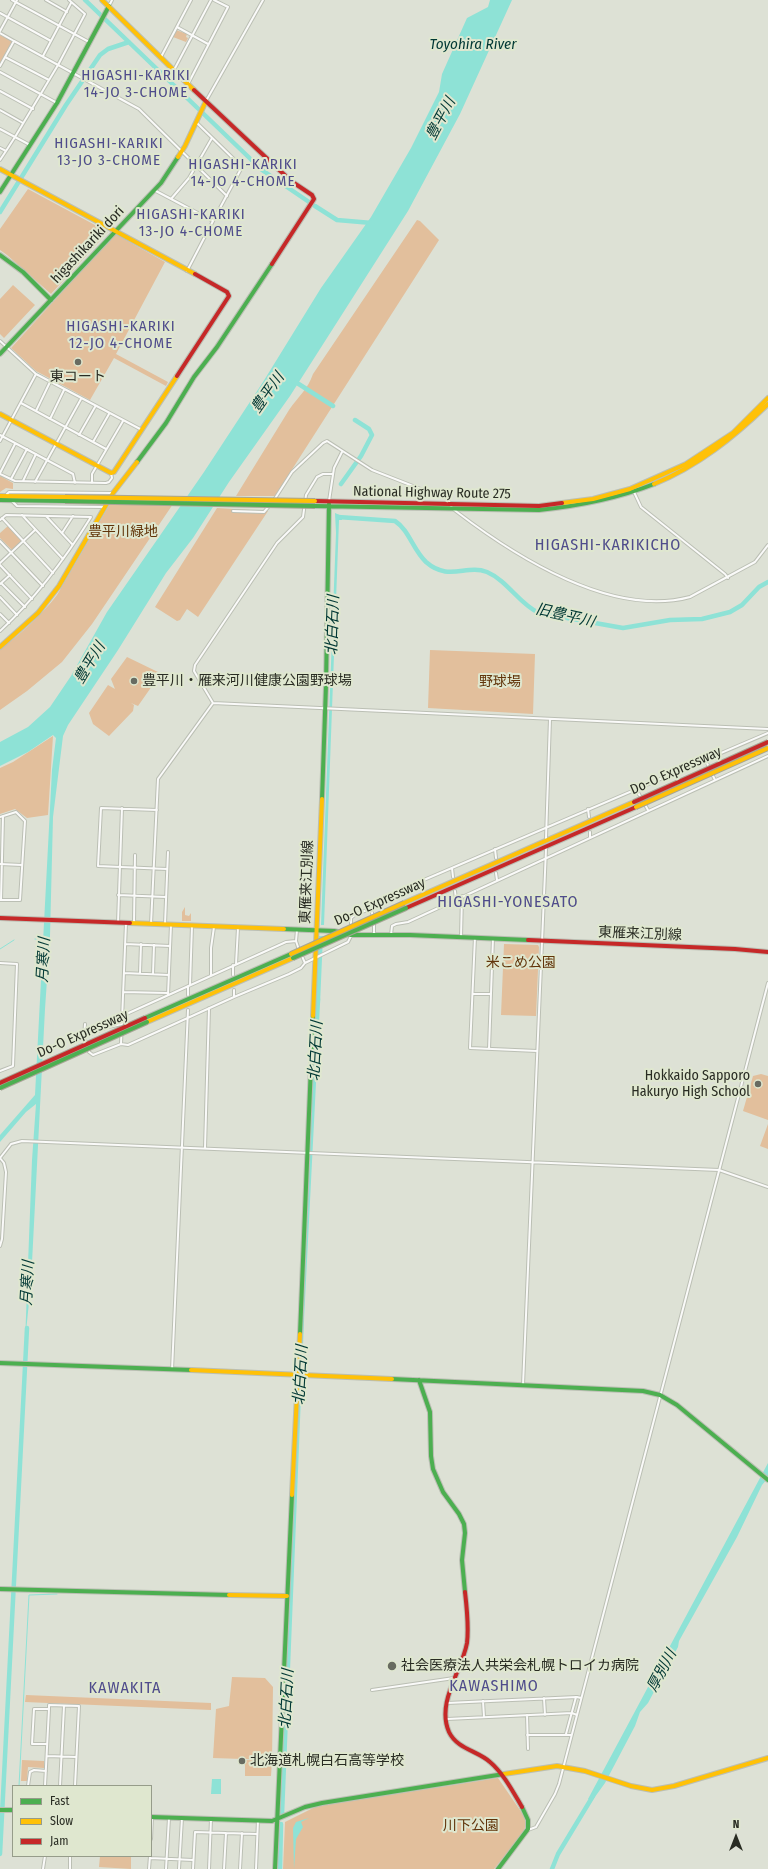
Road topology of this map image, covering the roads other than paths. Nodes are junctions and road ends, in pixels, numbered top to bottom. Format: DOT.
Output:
graph roads {
  1 [pos="12,0"];
  2 [pos="46,0"];
  3 [pos="69,0"];
  4 [pos="102,0"];
  5 [pos="112,0"];
  6 [pos="191,0"];
  7 [pos="213,0"];
  8 [pos="263,0"];
  9 [pos="16,1"];
  10 [pos="71,3"];
  11 [pos="108,8"];
  12 [pos="66,12"];
  13 [pos="0,13"];
  14 [pos="7,17"];
  15 [pos="59,26"];
  16 [pos="177,27"];
  17 [pos="0,32"];
  18 [pos="74,34"];
  19 [pos="193,36"];
  20 [pos="14,41"];
  21 [pos="51,41"];
  22 [pos="89,42"];
  23 [pos="208,44"];
  24 [pos="5,57"];
  25 [pos="43,57"];
  26 [pos="161,57"];
  27 [pos="58,65"];
  28 [pos="0,66"];
  29 [pos="174,70"];
  30 [pos="0,72"];
  31 [pos="73,73"];
  32 [pos="49,80"];
  33 [pos="188,84"];
  34 [pos="0,91"];
  35 [pos="41,94"];
  36 [pos="57,103"];
  37 [pos="205,103"];
  38 [pos="33,109"];
  39 [pos="0,110"];
  40 [pos="197,121"];
  41 [pos="24,123"];
  42 [pos="0,129"];
  43 [pos="15,137"];
  44 [pos="212,137"];
  45 [pos="30,145"];
  46 [pos="0,148"];
  47 [pos="6,151"];
  48 [pos="182,152"];
  49 [pos="0,160"];
  50 [pos="196,166"];
  51 [pos="0,169"];
  52 [pos="11,175"];
  53 [pos="154,190"];
  54 [pos="0,192"];
  55 [pos="227,196"];
  56 [pos="170,199"];
  57 [pos="214,222"];
  58 [pos="116,232"];
  59 [pos="0,255"];
  60 [pos="187,271"];
  61 [pos="51,300"];
  62 [pos="0,341"];
  63 [pos="7,347"];
  64 [pos="0,354"];
  65 [pos="36,374"];
  66 [pos="50,382"];
  67 [pos="64,390"];
  68 [pos="768,398"];
  69 [pos="81,399"];
  70 [pos="21,403"];
  71 [pos="768,404"];
  72 [pos="95,407"];
  73 [pos="36,411"];
  74 [pos="0,414"];
  75 [pos="109,414"];
  76 [pos="50,419"];
  77 [pos="11,420"];
  78 [pos="123,421"];
  79 [pos="65,427"];
  80 [pos="142,430"];
  81 [pos="79,435"];
  82 [pos="1,436"];
  83 [pos="0,441"];
  84 [pos="93,442"];
  85 [pos="15,443"];
  86 [pos="56,443"];
  87 [pos="106,449"];
  88 [pos="27,450"];
  89 [pos="342,451"];
  90 [pos="36,454"];
  91 [pos="46,460"];
  92 [pos="96,465"];
  93 [pos="0,473"];
  94 [pos="111,473"];
  95 [pos="332,474"];
  96 [pos="11,479"];
  97 [pos="23,481"];
  98 [pos="35,482"];
  99 [pos="75,483"];
  100 [pos="92,483"];
  101 [pos="634,492"];
  102 [pos="113,493"];
  103 [pos="0,496"];
  104 [pos="8,496"];
  105 [pos="65,499"];
  106 [pos="0,500"];
  107 [pos="12,500"];
  108 [pos="329,504"];
  109 [pos="450,506"];
  110 [pos="105,507"];
  111 [pos="233,511"];
  112 [pos="22,515"];
  113 [pos="46,516"];
  114 [pos="73,516"];
  115 [pos="1,519"];
  116 [pos="35,530"];
  117 [pos="62,533"];
  118 [pos="0,541"];
  119 [pos="24,541"];
  120 [pos="72,545"];
  121 [pos="768,545"];
  122 [pos="11,553"];
  123 [pos="63,559"];
  124 [pos="0,564"];
  125 [pos="54,573"];
  126 [pos="10,575"];
  127 [pos="728,578"];
  128 [pos="1,584"];
  129 [pos="43,586"];
  130 [pos="0,597"];
  131 [pos="32,599"];
  132 [pos="25,607"];
  133 [pos="0,614"];
  134 [pos="17,615"];
  135 [pos="9,623"];
  136 [pos="0,631"];
  137 [pos="0,648"];
  138 [pos="213,703"];
  139 [pos="326,709"];
  140 [pos="550,719"];
  141 [pos="768,729"];
  142 [pos="768,733"];
  143 [pos="768,742"];
  144 [pos="768,748"];
  145 [pos="768,756"];
  146 [pos="705,760"];
  147 [pos="715,780"];
  148 [pos="636,789"];
  149 [pos="122,808"];
  150 [pos="588,809"];
  151 [pos="157,810"];
  152 [pos="648,810"];
  153 [pos="3,816"];
  154 [pos="0,817"];
  155 [pos="589,817"];
  156 [pos="546,827"];
  157 [pos="590,832"];
  158 [pos="546,838"];
  159 [pos="590,838"];
  160 [pos="495,849"];
  161 [pos="546,849"];
  162 [pos="168,852"];
  163 [pos="136,856"];
  164 [pos="496,858"];
  165 [pos="545,859"];
  166 [pos="1,864"];
  167 [pos="22,865"];
  168 [pos="119,867"];
  169 [pos="135,868"];
  170 [pos="153,868"];
  171 [pos="452,868"];
  172 [pos="167,869"];
  173 [pos="496,873"];
  174 [pos="453,877"];
  175 [pos="497,880"];
  176 [pos="455,891"];
  177 [pos="118,895"];
  178 [pos="134,896"];
  179 [pos="462,896"];
  180 [pos="152,897"];
  181 [pos="166,897"];
  182 [pos="456,899"];
  183 [pos="1,900"];
  184 [pos="405,906"];
  185 [pos="371,909"];
  186 [pos="0,918"];
  187 [pos="118,923"];
  188 [pos="126,923"];
  189 [pos="134,923"];
  190 [pos="151,924"];
  191 [pos="165,925"];
  192 [pos="171,925"];
  193 [pos="192,926"];
  194 [pos="214,927"];
  195 [pos="238,928"];
  196 [pos="297,930"];
  197 [pos="316,931"];
  198 [pos="374,934"];
  199 [pos="391,934"];
  200 [pos="351,935"];
  201 [pos="461,937"];
  202 [pos="475,937"];
  203 [pos="493,938"];
  204 [pos="296,940"];
  205 [pos="542,941"];
  206 [pos="125,944"];
  207 [pos="141,944"];
  208 [pos="154,945"];
  209 [pos="170,946"];
  210 [pos="768,952"];
  211 [pos="316,958"];
  212 [pos="0,963"];
  213 [pos="305,963"];
  214 [pos="234,965"];
  215 [pos="124,973"];
  216 [pos="140,974"];
  217 [pos="153,974"];
  218 [pos="169,975"];
  219 [pos="211,975"];
  220 [pos="233,975"];
  221 [pos="768,983"];
  222 [pos="189,986"];
  223 [pos="234,990"];
  224 [pos="123,992"];
  225 [pos="168,994"];
  226 [pos="473,994"];
  227 [pos="491,994"];
  228 [pos="188,995"];
  229 [pos="234,997"];
  230 [pos="209,1008"];
  231 [pos="188,1010"];
  232 [pos="122,1016"];
  233 [pos="188,1017"];
  234 [pos="146,1020"];
  235 [pos="85,1024"];
  236 [pos="122,1024"];
  237 [pos="86,1036"];
  238 [pos="121,1044"];
  239 [pos="489,1049"];
  240 [pos="538,1051"];
  241 [pos="0,1072"];
  242 [pos="0,1083"];
  243 [pos="0,1088"];
  244 [pos="183,1147"];
  245 [pos="205,1148"];
  246 [pos="308,1153"];
  247 [pos="0,1158"];
  248 [pos="533,1163"];
  249 [pos="719,1170"];
  250 [pos="768,1187"];
  251 [pos="0,1246"];
  252 [pos="0,1363"];
  253 [pos="172,1370"];
  254 [pos="300,1375"];
  255 [pos="419,1380"];
  256 [pos="523,1385"];
  257 [pos="660,1395"];
  258 [pos="768,1480"];
  259 [pos="2,1589"];
  260 [pos="287,1596"];
  261 [pos="454,1678"];
  262 [pos="372,1690"];
  263 [pos="576,1697"];
  264 [pos="544,1698"];
  265 [pos="581,1698"];
  266 [pos="483,1701"];
  267 [pos="447,1703"];
  268 [pos="64,1706"];
  269 [pos="49,1710"];
  270 [pos="571,1713"];
  271 [pos="545,1714"];
  272 [pos="526,1715"];
  273 [pos="576,1715"];
  274 [pos="484,1717"];
  275 [pos="447,1719"];
  276 [pos="567,1729"];
  277 [pos="572,1730"];
  278 [pos="566,1734"];
  279 [pos="527,1735"];
  280 [pos="571,1735"];
  281 [pos="47,1744"];
  282 [pos="528,1749"];
  283 [pos="47,1756"];
  284 [pos="61,1757"];
  285 [pos="76,1758"];
  286 [pos="768,1758"];
  287 [pos="564,1767"];
  288 [pos="46,1770"];
  289 [pos="501,1774"];
  290 [pos="28,1785"];
  291 [pos="45,1785"];
  292 [pos="60,1785"];
  293 [pos="75,1785"];
  294 [pos="0,1810"];
  295 [pos="12,1810"];
  296 [pos="152,1817"];
  297 [pos="169,1817"];
  298 [pos="182,1818"];
  299 [pos="211,1819"];
  300 [pos="258,1820"];
  301 [pos="277,1820"];
  302 [pos="528,1830"];
  303 [pos="211,1832"];
  304 [pos="226,1833"];
  305 [pos="242,1833"];
  306 [pos="258,1834"];
  307 [pos="45,1857"];
  308 [pos="70,1857"];
  309 [pos="150,1857"];
  310 [pos="167,1859"];
  311 [pos="179,1860"];
  312 [pos="194,1860"];
  313 [pos="44,1869"];
  314 [pos="70,1869"];
  315 [pos="149,1869"];
  316 [pos="166,1869"];
  317 [pos="179,1869"];
  318 [pos="193,1869"];
  319 [pos="209,1869"];
  320 [pos="224,1869"];
  321 [pos="240,1869"];
  322 [pos="256,1869"];
  323 [pos="275,1869"];
  324 [pos="498,1869"];
  1 -- 9 [label="street"];
  2 -- 12 [label="street"];
  3 -- 10 [label="street"];
  4 -- 11 [label="main road"];
  5 -- 11 [label="street"];
  6 -- 16 [label="street"];
  7 -- 19 [label="street"];
  7 -- 23 [label="street"];
  8 -- 37 [label="street"];
  9 -- 14 [label="street"];
  9 -- 15 [label="street"];
  10 -- 12 [label="street"];
  10 -- 18 [label="street"];
  11 -- 22 [label="main road"];
  11 -- 26 [label="main road"];
  12 -- 15 [label="street"];
  13 -- 14 [label="street"];
  14 -- 17 [label="street"];
  14 -- 21 [label="street"];
  15 -- 18 [label="street"];
  15 -- 21 [label="street"];
  16 -- 19 [label="street"];
  16 -- 26 [label="street"];
  17 -- 20 [label="street"];
  18 -- 22 [label="street"];
  18 -- 27 [label="street"];
  19 -- 23 [label="street"];
  19 -- 29 [label="street"];
  20 -- 24 [label="street"];
  20 -- 25 [label="street"];
  21 -- 25 [label="street"];
  22 -- 31 [label="main road"];
  23 -- 33 [label="street"];
  24 -- 28 [label="street"];
  24 -- 32 [label="street"];
  25 -- 27 [label="street"];
  26 -- 29 [label="main road"];
  27 -- 31 [label="street"];
  27 -- 32 [label="street"];
  29 -- 33 [label="main road"];
  30 -- 35 [label="street"];
  31 -- 36 [label="main road"];
  31 -- 48 [label="street"];
  32 -- 35 [label="street"];
  33 -- 37 [label="main road"];
  34 -- 38 [label="street"];
  35 -- 36 [label="street"];
  35 -- 38 [label="street"];
  36 -- 45 [label="main road"];
  37 -- 40 [label="main road, higashikariki dori"];
  37 -- 102 [label="main road"];
  38 -- 41 [label="street"];
  39 -- 41 [label="street"];
  40 -- 44 [label="street"];
  40 -- 48 [label="main road, higashikariki dori"];
  41 -- 43 [label="street"];
  42 -- 43 [label="street"];
  43 -- 45 [label="street"];
  43 -- 47 [label="street"];
  44 -- 50 [label="street"];
  44 -- 55 [label="street"];
  45 -- 52 [label="main road"];
  46 -- 47 [label="street"];
  47 -- 49 [label="street"];
  48 -- 50 [label="street"];
  48 -- 53 [label="main road, higashikariki dori"];
  50 -- 55 [label="street"];
  50 -- 56 [label="street"];
  51 -- 52 [label="main road"];
  52 -- 54 [label="main road"];
  52 -- 58 [label="main road"];
  53 -- 56 [label="street"];
  53 -- 58 [label="main road, higashikariki dori"];
  55 -- 57 [label="street"];
  56 -- 57 [label="street"];
  57 -- 60 [label="street"];
  58 -- 60 [label="main road"];
  58 -- 61 [label="main road, higashikariki dori"];
  59 -- 61 [label="main road"];
  60 -- 80 [label="main road"];
  61 -- 63 [label="main road, higashikariki dori"];
  62 -- 63 [label="street"];
  63 -- 64 [label="main road, higashikariki dori"];
  63 -- 65 [label="street"];
  65 -- 66 [label="street"];
  65 -- 70 [label="street"];
  66 -- 67 [label="street"];
  66 -- 73 [label="street"];
  67 -- 69 [label="street"];
  67 -- 76 [label="street"];
  68 -- 109 [label="main road, National Highway Route 275"];
  69 -- 72 [label="street"];
  69 -- 79 [label="street"];
  70 -- 73 [label="street"];
  70 -- 77 [label="street"];
  71 -- 101 [label="main road, National Highway Route 275"];
  72 -- 75 [label="street"];
  72 -- 81 [label="street"];
  73 -- 76 [label="street"];
  74 -- 77 [label="main road"];
  75 -- 78 [label="street"];
  75 -- 84 [label="street"];
  76 -- 79 [label="street"];
  77 -- 82 [label="street"];
  77 -- 86 [label="main road"];
  78 -- 80 [label="street"];
  78 -- 87 [label="street"];
  79 -- 81 [label="street"];
  79 -- 86 [label="street"];
  80 -- 94 [label="main road"];
  81 -- 84 [label="street"];
  82 -- 83 [label="street"];
  82 -- 85 [label="street"];
  84 -- 87 [label="street"];
  85 -- 88 [label="street"];
  85 -- 93 [label="street"];
  86 -- 91 [label="street"];
  86 -- 92 [label="main road"];
  87 -- 92 [label="street"];
  88 -- 90 [label="street"];
  88 -- 96 [label="street"];
  89 -- 95 [label="street"];
  89 -- 109 [label="street"];
  89 -- 111 [label="street"];
  90 -- 91 [label="street"];
  90 -- 97 [label="street"];
  91 -- 98 [label="street"];
  91 -- 99 [label="street"];
  92 -- 94 [label="main road"];
  92 -- 100 [label="street"];
  93 -- 96 [label="street"];
  94 -- 100 [label="street"];
  95 -- 108 [label="street"];
  95 -- 138 [label="street"];
  96 -- 97 [label="street"];
  97 -- 98 [label="street"];
  98 -- 99 [label="street"];
  99 -- 100 [label="street"];
  101 -- 109 [label="main road, National Highway Route 275"];
  101 -- 127 [label="street"];
  102 -- 104 [label="street"];
  102 -- 110 [label="main road"];
  103 -- 104 [label="main road"];
  104 -- 105 [label="main road"];
  104 -- 107 [label="street"];
  105 -- 107 [label="main road"];
  105 -- 108 [label="main road, National Highway Route 275, bridge"];
  106 -- 107 [label="main road"];
  107 -- 110 [label="street"];
  108 -- 109 [label="main road, National Highway Route 275"];
  108 -- 139 [label="main road, 東雁来江別線"];
  109 -- 127 [label="street"];
  110 -- 137 [label="main road"];
  112 -- 113 [label="street"];
  112 -- 115 [label="street"];
  112 -- 116 [label="street"];
  113 -- 114 [label="street"];
  113 -- 117 [label="street"];
  114 -- 117 [label="street"];
  114 -- 120 [label="street"];
  115 -- 119 [label="street"];
  116 -- 119 [label="street"];
  116 -- 123 [label="street"];
  117 -- 120 [label="street"];
  118 -- 122 [label="street"];
  119 -- 122 [label="street"];
  119 -- 125 [label="street"];
  120 -- 123 [label="street"];
  121 -- 127 [label="street"];
  122 -- 124 [label="street"];
  122 -- 129 [label="street"];
  123 -- 125 [label="street"];
  124 -- 126 [label="street"];
  125 -- 129 [label="street"];
  126 -- 128 [label="street"];
  126 -- 131 [label="street"];
  128 -- 132 [label="street"];
  129 -- 131 [label="street"];
  130 -- 134 [label="street"];
  131 -- 132 [label="street"];
  132 -- 134 [label="street"];
  133 -- 135 [label="street"];
  134 -- 135 [label="street"];
  135 -- 136 [label="street"];
  138 -- 139 [label="street"];
  138 -- 151 [label="street"];
  139 -- 140 [label="street"];
  139 -- 197 [label="main road, 東雁来江別線"];
  140 -- 141 [label="street"];
  140 -- 156 [label="street"];
  142 -- 146 [label="street"];
  143 -- 184 [label="main road, Do-O Expressway, bridge"];
  144 -- 184 [label="main road, Do-O Expressway, bridge"];
  145 -- 147 [label="street"];
  146 -- 147 [label="street"];
  146 -- 148 [label="street"];
  147 -- 152 [label="street"];
  148 -- 150 [label="street"];
  148 -- 152 [label="street"];
  149 -- 151 [label="street"];
  149 -- 168 [label="street"];
  149 -- 168 [label="street"];
  150 -- 155 [label="street"];
  150 -- 156 [label="street"];
  151 -- 170 [label="street"];
  152 -- 159 [label="street"];
  153 -- 154 [label="street"];
  153 -- 166 [label="street"];
  153 -- 167 [label="street"];
  156 -- 158 [label="street"];
  156 -- 160 [label="street"];
  157 -- 159 [label="street"];
  159 -- 165 [label="street"];
  160 -- 164 [label="street"];
  160 -- 171 [label="street"];
  161 -- 165 [label="street"];
  162 -- 172 [label="street"];
  163 -- 169 [label="street"];
  165 -- 175 [label="street"];
  165 -- 205 [label="street"];
  166 -- 167 [label="street"];
  166 -- 183 [label="street"];
  167 -- 183 [label="street"];
  168 -- 169 [label="street"];
  168 -- 177 [label="street"];
  169 -- 170 [label="street"];
  169 -- 178 [label="street"];
  170 -- 172 [label="street"];
  170 -- 180 [label="street"];
  171 -- 174 [label="street"];
  171 -- 185 [label="street"];
  172 -- 181 [label="street"];
  173 -- 175 [label="street"];
  175 -- 179 [label="street"];
  176 -- 182 [label="street"];
  177 -- 178 [label="street"];
  177 -- 187 [label="street"];
  178 -- 180 [label="street"];
  178 -- 189 [label="street"];
  179 -- 182 [label="street"];
  179 -- 201 [label="street"];
  180 -- 181 [label="street"];
  180 -- 190 [label="street"];
  181 -- 191 [label="street"];
  182 -- 199 [label="street"];
  184 -- 234 [label="main road, Do-O Expressway, bridge"];
  185 -- 198 [label="street"];
  185 -- 200 [label="street"];
  186 -- 187 [label="main road"];
  187 -- 188 [label="main road"];
  188 -- 189 [label="main road"];
  188 -- 206 [label="street"];
  189 -- 190 [label="main road"];
  190 -- 191 [label="main road"];
  191 -- 192 [label="main road"];
  192 -- 193 [label="main road"];
  192 -- 209 [label="street"];
  193 -- 194 [label="main road"];
  193 -- 222 [label="street"];
  194 -- 195 [label="main road"];
  194 -- 219 [label="street"];
  195 -- 196 [label="main road"];
  195 -- 214 [label="street"];
  196 -- 197 [label="main road"];
  196 -- 204 [label="street"];
  197 -- 200 [label="main road, 東雁来江別線"];
  197 -- 211 [label="main road"];
  198 -- 199 [label="main road, 東雁来江別線"];
  198 -- 200 [label="main road, 東雁来江別線"];
  199 -- 201 [label="main road, 東雁来江別線"];
  200 -- 211 [label="street"];
  201 -- 202 [label="main road, 東雁来江別線"];
  202 -- 203 [label="main road, 東雁来江別線"];
  202 -- 226 [label="street"];
  203 -- 205 [label="main road, 東雁来江別線"];
  203 -- 227 [label="street"];
  204 -- 213 [label="street"];
  204 -- 214 [label="street"];
  205 -- 210 [label="main road, 東雁来江別線"];
  205 -- 240 [label="street"];
  206 -- 207 [label="street"];
  206 -- 215 [label="street"];
  207 -- 208 [label="street"];
  207 -- 216 [label="street"];
  208 -- 209 [label="street"];
  208 -- 217 [label="street"];
  209 -- 218 [label="street"];
  211 -- 213 [label="street"];
  211 -- 246 [label="main road"];
  212 -- 241 [label="street"];
  213 -- 229 [label="street"];
  214 -- 219 [label="street"];
  214 -- 220 [label="street"];
  215 -- 216 [label="street"];
  215 -- 224 [label="street"];
  216 -- 217 [label="street"];
  217 -- 218 [label="street"];
  218 -- 225 [label="street"];
  219 -- 222 [label="street"];
  221 -- 249 [label="street"];
  222 -- 225 [label="street"];
  222 -- 228 [label="street"];
  223 -- 229 [label="street"];
  224 -- 225 [label="street"];
  224 -- 232 [label="street"];
  225 -- 232 [label="street"];
  226 -- 227 [label="street"];
  226 -- 239 [label="street"];
  227 -- 239 [label="street"];
  229 -- 230 [label="street"];
  230 -- 233 [label="street"];
  230 -- 245 [label="street"];
  231 -- 233 [label="street"];
  232 -- 236 [label="street"];
  233 -- 238 [label="street"];
  233 -- 244 [label="street"];
  234 -- 242 [label="main road, Do-O Expressway, bridge"];
  234 -- 243 [label="main road, Do-O Expressway, bridge"];
  235 -- 237 [label="street"];
  236 -- 237 [label="street"];
  236 -- 238 [label="street"];
  237 -- 238 [label="street"];
  239 -- 240 [label="street"];
  240 -- 248 [label="street"];
  244 -- 245 [label="street"];
  244 -- 247 [label="street"];
  244 -- 253 [label="street"];
  245 -- 246 [label="street"];
  246 -- 248 [label="street"];
  246 -- 254 [label="main road"];
  247 -- 251 [label="street"];
  248 -- 249 [label="street"];
  248 -- 256 [label="street"];
  249 -- 250 [label="street"];
  249 -- 257 [label="street"];
  252 -- 253 [label="main road"];
  253 -- 254 [label="main road"];
  254 -- 255 [label="main road"];
  254 -- 260 [label="main road"];
  255 -- 256 [label="main road"];
  255 -- 261 [label="main road"];
  256 -- 257 [label="main road"];
  257 -- 258 [label="main road"];
  257 -- 265 [label="street"];
  259 -- 260 [label="main road"];
  260 -- 301 [label="main road"];
  261 -- 262 [label="street"];
  261 -- 267 [label="main road"];
  263 -- 264 [label="street"];
  263 -- 265 [label="street"];
  263 -- 270 [label="street"];
  264 -- 266 [label="street"];
  264 -- 271 [label="street"];
  265 -- 273 [label="street"];
  266 -- 267 [label="street"];
  266 -- 274 [label="street"];
  267 -- 275 [label="main road"];
  268 -- 269 [label="street"];
  268 -- 284 [label="street"];
  268 -- 285 [label="street"];
  269 -- 281 [label="street"];
  269 -- 281 [label="street"];
  270 -- 271 [label="street"];
  270 -- 273 [label="street"];
  270 -- 276 [label="street"];
  271 -- 272 [label="street"];
  272 -- 274 [label="street"];
  272 -- 279 [label="street"];
  273 -- 277 [label="street"];
  274 -- 275 [label="street"];
  275 -- 289 [label="main road"];
  276 -- 277 [label="street"];
  276 -- 278 [label="street"];
  277 -- 280 [label="street"];
  278 -- 279 [label="street"];
  278 -- 280 [label="street"];
  279 -- 282 [label="street"];
  280 -- 287 [label="street"];
  281 -- 283 [label="street"];
  283 -- 284 [label="street"];
  283 -- 288 [label="street"];
  284 -- 285 [label="street"];
  284 -- 292 [label="street"];
  285 -- 293 [label="street"];
  286 -- 287 [label="main road"];
  287 -- 289 [label="main road"];
  287 -- 302 [label="street"];
  288 -- 290 [label="street"];
  288 -- 291 [label="street"];
  289 -- 301 [label="main road"];
  289 -- 302 [label="main road"];
  294 -- 295 [label="main road"];
  296 -- 297 [label="main road"];
  297 -- 298 [label="main road"];
  297 -- 310 [label="street"];
  298 -- 299 [label="main road"];
  298 -- 311 [label="street"];
  299 -- 300 [label="main road"];
  299 -- 303 [label="street"];
  300 -- 301 [label="main road"];
  300 -- 306 [label="street"];
  301 -- 323 [label="main road"];
  302 -- 324 [label="main road"];
  303 -- 304 [label="street"];
  303 -- 312 [label="street"];
  303 -- 319 [label="street"];
  304 -- 305 [label="street"];
  304 -- 320 [label="street"];
  305 -- 306 [label="street"];
  305 -- 321 [label="street"];
  306 -- 322 [label="street"];
  307 -- 313 [label="street"];
  308 -- 314 [label="street"];
  309 -- 310 [label="street"];
  309 -- 315 [label="street"];
  310 -- 311 [label="street"];
  310 -- 316 [label="street"];
  311 -- 312 [label="street"];
  311 -- 317 [label="street"];
  312 -- 318 [label="street"];
}
